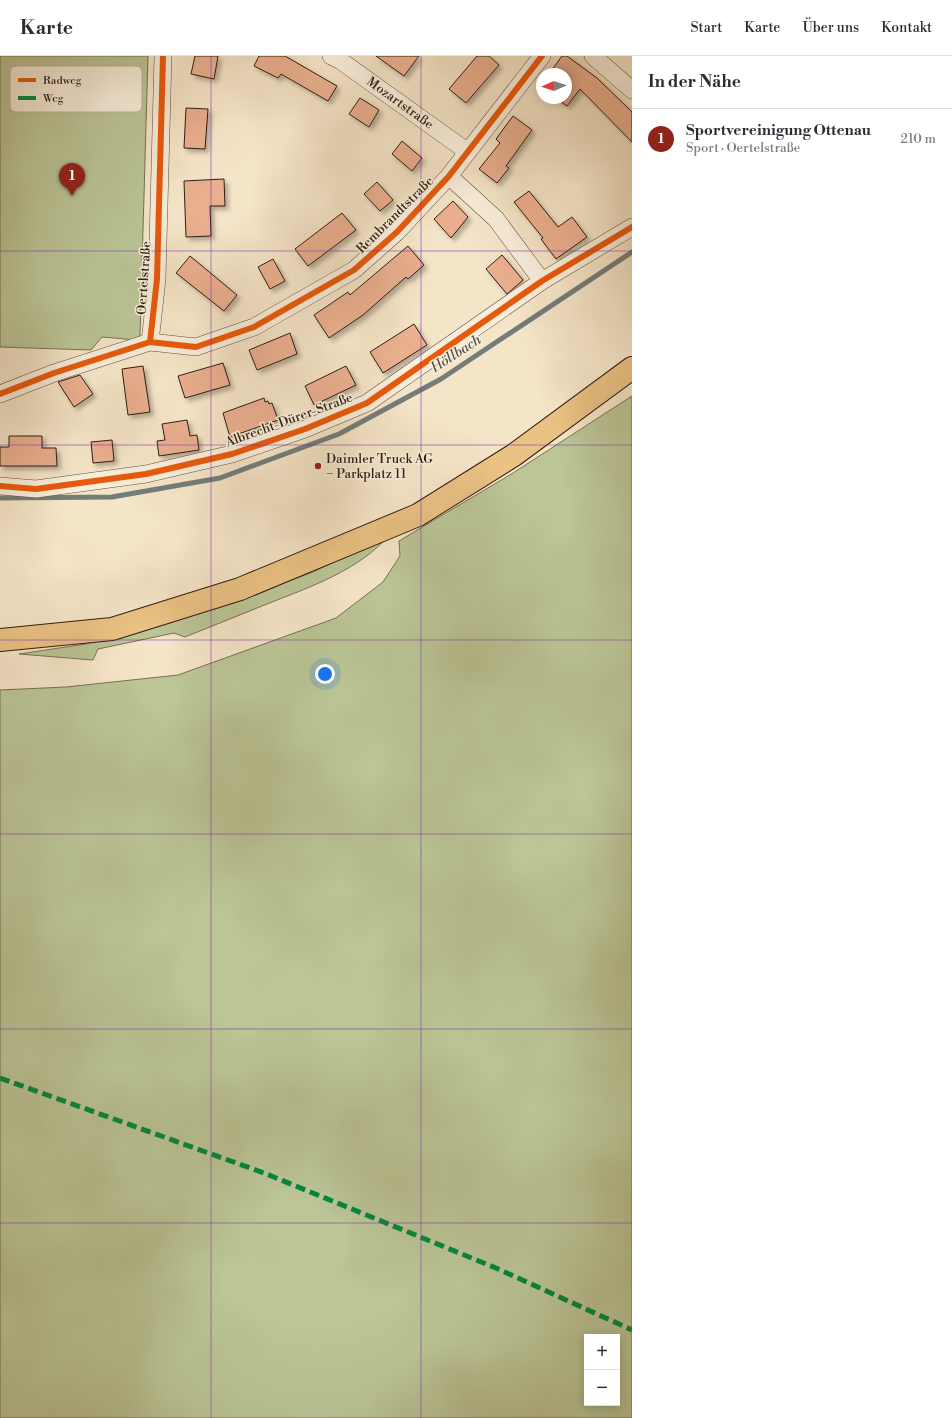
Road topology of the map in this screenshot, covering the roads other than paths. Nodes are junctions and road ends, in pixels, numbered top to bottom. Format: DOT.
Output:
graph roads {
  1 [pos="163,56"];
  2 [pos="542,56"];
  3 [pos="593,56"];
  4 [pos="339,58"];
  5 [pos="632,90"];
  6 [pos="468,152"];
  7 [pos="449,176"];
  8 [pos="632,227"];
  9 [pos="537,275"];
  10 [pos="150,342"];
  11 [pos="632,368"];
  12 [pos="0,394"];
  13 [pos="0,486"];
  14 [pos="0,640"];
  1 -- 10 [label="street, Oertelstraße"];
  2 -- 6 [label="street, Rembrandtstraße"];
  3 -- 5 [label="street"];
  4 -- 6 [label="street, Mozartstraße"];
  6 -- 7 [label="street, Rembrandtstraße"];
  7 -- 9 [label="street"];
  7 -- 10 [label="street, Rembrandtstraße"];
  8 -- 9 [label="street, Albrecht-Dürer-Straße"];
  9 -- 13 [label="street, Albrecht-Dürer-Straße"];
  10 -- 12 [label="street"];
  11 -- 14 [label="main road"];
}
